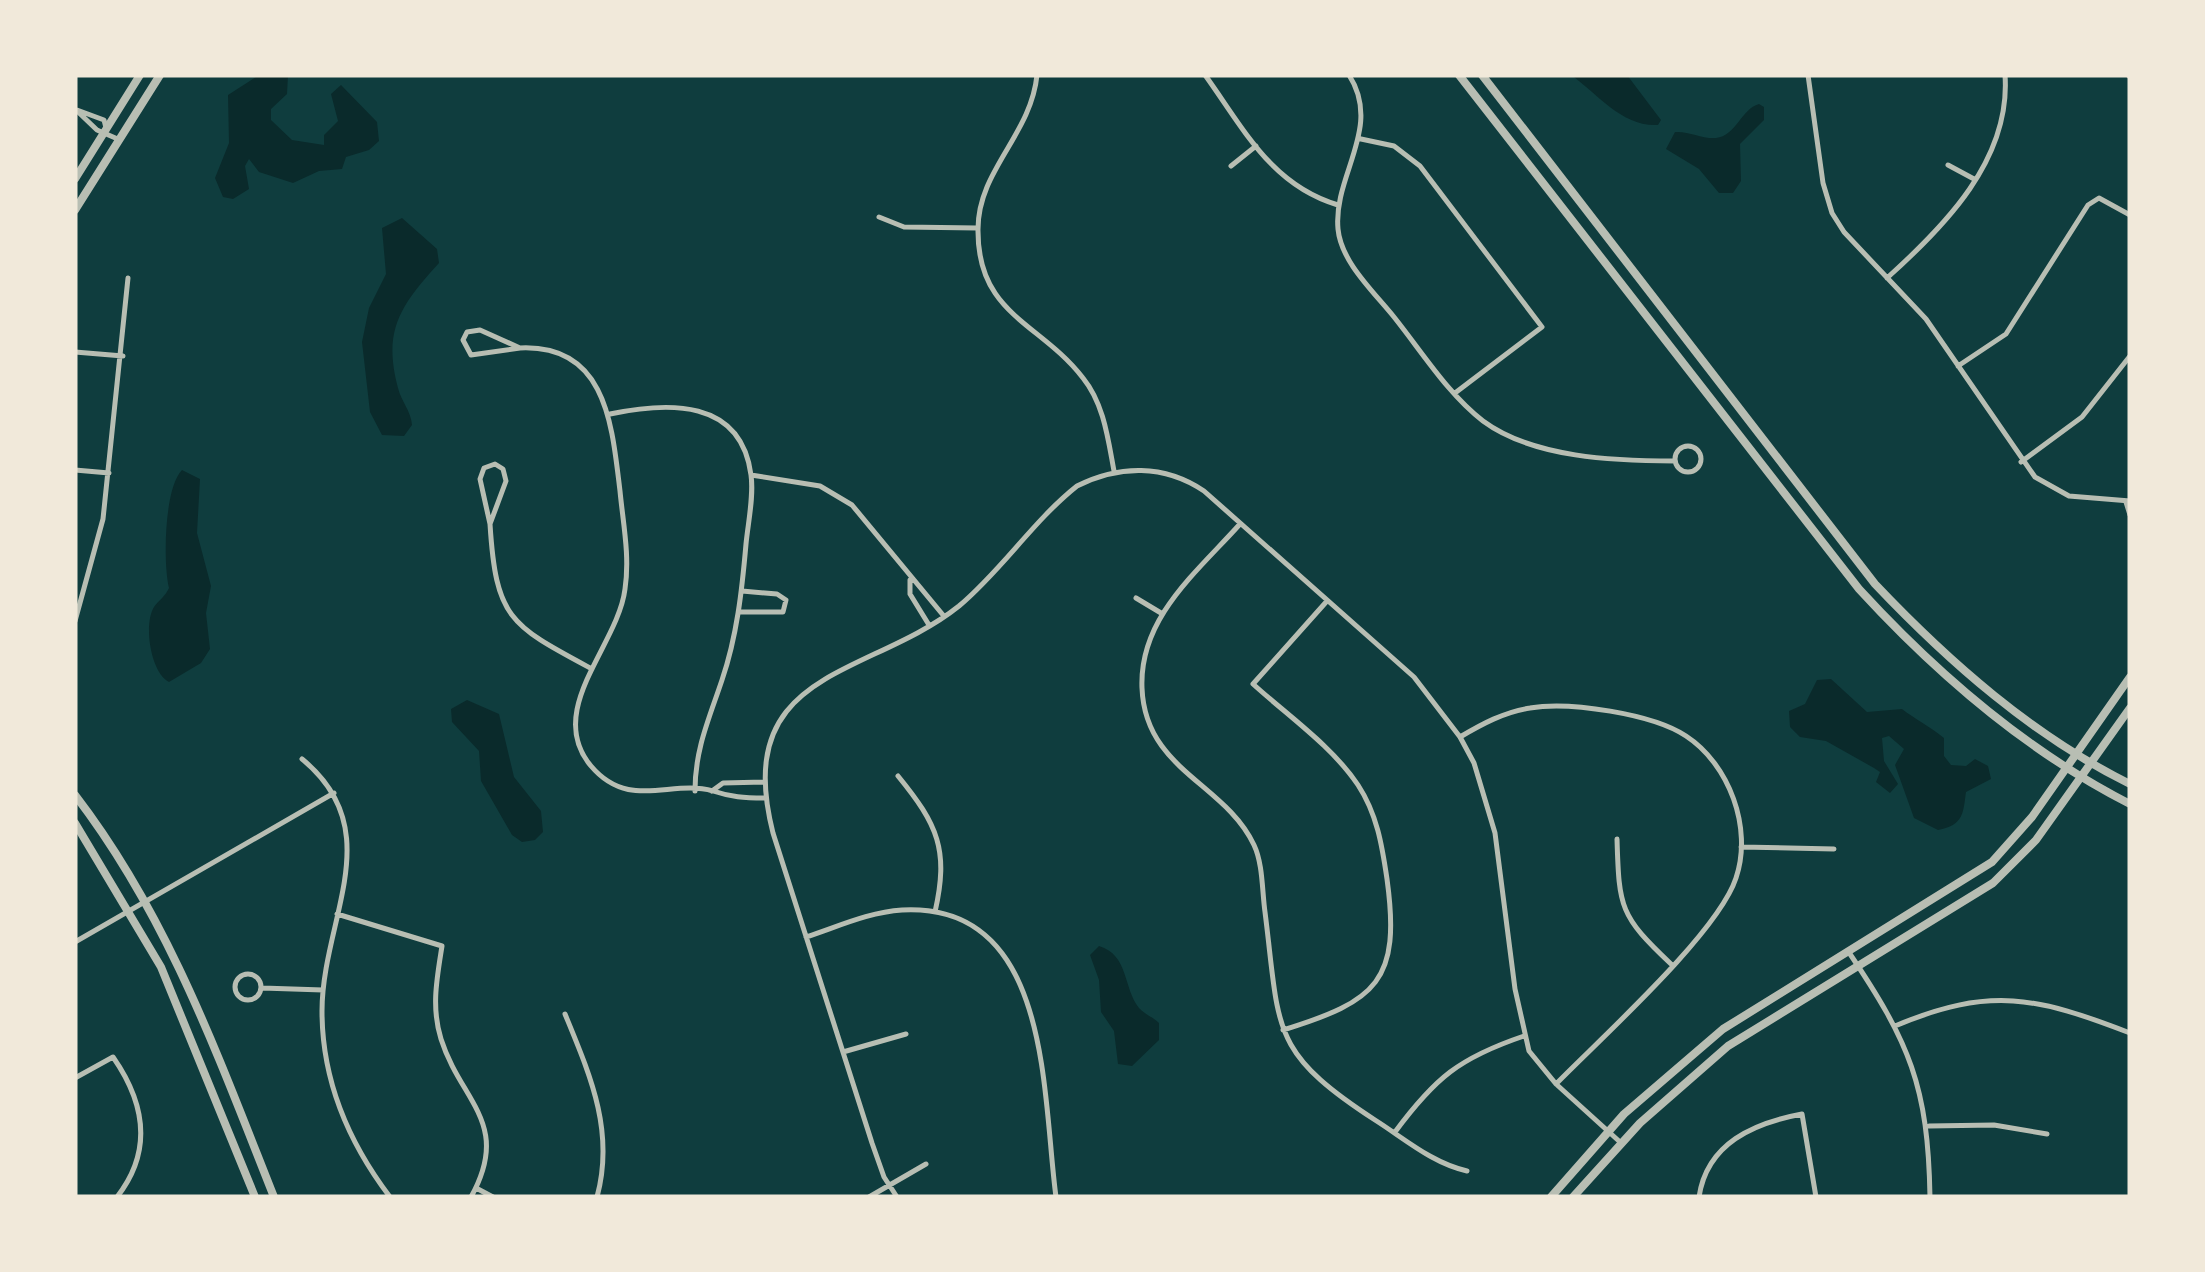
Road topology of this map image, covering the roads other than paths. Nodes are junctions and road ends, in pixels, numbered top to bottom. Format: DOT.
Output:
graph roads {
  1 [pos="140,75"];
  2 [pos="160,75"];
  3 [pos="1037,75"];
  4 [pos="1205,75"];
  5 [pos="1349,75"];
  6 [pos="1459,75"];
  7 [pos="1482,75"];
  8 [pos="1808,75"];
  9 [pos="2005,75"];
  10 [pos="76,109"];
  11 [pos="106,131"];
  12 [pos="1361,139"];
  13 [pos="121,140"];
  14 [pos="1256,146"];
  15 [pos="1948,165"];
  16 [pos="1231,166"];
  17 [pos="75,179"];
  18 [pos="1974,180"];
  19 [pos="1338,206"];
  20 [pos="75,210"];
  21 [pos="2130,214"];
  22 [pos="879,217"];
  23 [pos="978,228"];
  24 [pos="128,278"];
  25 [pos="1887,278"];
  26 [pos="520,348"];
  27 [pos="75,352"];
  28 [pos="123,356"];
  29 [pos="2130,356"];
  30 [pos="1958,366"];
  31 [pos="1455,393"];
  32 [pos="610,414"];
  33 [pos="1674,461"];
  34 [pos="2021,462"];
  35 [pos="75,470"];
  36 [pos="1114,471"];
  37 [pos="109,472"];
  38 [pos="752,475"];
  39 [pos="2128,502"];
  40 [pos="2130,516"];
  41 [pos="490,524"];
  42 [pos="1240,524"];
  43 [pos="910,580"];
  44 [pos="742,591"];
  45 [pos="1136,598"];
  46 [pos="1327,602"];
  47 [pos="740,612"];
  48 [pos="1161,613"];
  49 [pos="944,616"];
  50 [pos="75,621"];
  51 [pos="929,625"];
  52 [pos="592,668"];
  53 [pos="2130,676"];
  54 [pos="2130,708"];
  55 [pos="1460,737"];
  56 [pos="2077,754"];
  57 [pos="302,759"];
  58 [pos="2092,764"];
  59 [pos="2067,767"];
  60 [pos="898,776"];
  61 [pos="2082,777"];
  62 [pos="764,782"];
  63 [pos="2130,784"];
  64 [pos="712,791"];
  65 [pos="695,792"];
  66 [pos="334,793"];
  67 [pos="75,794"];
  68 [pos="764,798"];
  69 [pos="2130,804"];
  70 [pos="75,823"];
  71 [pos="1618,838"];
  72 [pos="1741,847"];
  73 [pos="1834,850"];
  74 [pos="138,906"];
  75 [pos="935,912"];
  76 [pos="336,914"];
  77 [pos="806,938"];
  78 [pos="75,942"];
  79 [pos="1848,951"];
  80 [pos="1671,964"];
  81 [pos="1858,965"];
  82 [pos="262,988"];
  83 [pos="323,990"];
  84 [pos="566,1014"];
  85 [pos="1895,1026"];
  86 [pos="1283,1030"];
  87 [pos="2130,1033"];
  88 [pos="906,1034"];
  89 [pos="1524,1036"];
  90 [pos="843,1052"];
  91 [pos="75,1078"];
  92 [pos="1556,1084"];
  93 [pos="1929,1126"];
  94 [pos="1608,1131"];
  95 [pos="1395,1132"];
  96 [pos="2047,1134"];
  97 [pos="1620,1142"];
  98 [pos="926,1164"];
  99 [pos="1467,1171"];
  100 [pos="888,1184"];
  101 [pos="476,1188"];
  102 [pos="119,1196"];
  103 [pos="255,1197"];
  104 [pos="274,1197"];
  105 [pos="390,1197"];
  106 [pos="471,1197"];
  107 [pos="492,1197"];
  108 [pos="596,1197"];
  109 [pos="869,1197"];
  110 [pos="898,1197"];
  111 [pos="1056,1197"];
  112 [pos="1551,1197"];
  113 [pos="1573,1197"];
  114 [pos="1700,1197"];
  115 [pos="1816,1197"];
  116 [pos="1930,1197"];
  1 -- 11 [label="street"];
  2 -- 13 [label="street"];
  3 -- 23 [label="street"];
  4 -- 14 [label="street"];
  5 -- 12 [label="street"];
  6 -- 59 [label="street"];
  7 -- 56 [label="street"];
  8 -- 25 [label="street"];
  9 -- 18 [label="street"];
  10 -- 11 [label="street"];
  11 -- 13 [label="street"];
  11 -- 17 [label="street"];
  12 -- 19 [label="street"];
  12 -- 31 [label="street"];
  13 -- 20 [label="street"];
  14 -- 16 [label="street"];
  14 -- 19 [label="street"];
  15 -- 18 [label="street"];
  18 -- 25 [label="street"];
  19 -- 31 [label="street"];
  21 -- 30 [label="street"];
  22 -- 23 [label="street"];
  23 -- 36 [label="street"];
  24 -- 28 [label="street"];
  25 -- 30 [label="street"];
  26 -- 26 [label="street"];
  26 -- 32 [label="street"];
  27 -- 28 [label="street"];
  28 -- 37 [label="street"];
  29 -- 34 [label="street"];
  30 -- 34 [label="street"];
  31 -- 33 [label="street"];
  32 -- 38 [label="street"];
  32 -- 52 [label="street"];
  33 -- 33 [label="street"];
  34 -- 39 [label="street"];
  35 -- 37 [label="street"];
  36 -- 42 [label="street"];
  36 -- 49 [label="street"];
  37 -- 50 [label="street"];
  38 -- 43 [label="street"];
  38 -- 44 [label="street"];
  39 -- 40 [label="street"];
  41 -- 41 [label="street"];
  41 -- 52 [label="street"];
  42 -- 46 [label="street"];
  42 -- 48 [label="street"];
  43 -- 49 [label="street"];
  43 -- 51 [label="street"];
  44 -- 47 [label="street"];
  44 -- 47 [label="street"];
  45 -- 48 [label="street"];
  46 -- 55 [label="street"];
  46 -- 86 [label="street"];
  47 -- 65 [label="street"];
  48 -- 86 [label="street"];
  49 -- 51 [label="street"];
  51 -- 62 [label="street"];
  52 -- 65 [label="street"];
  53 -- 56 [label="street"];
  54 -- 58 [label="street"];
  55 -- 72 [label="street"];
  55 -- 89 [label="street"];
  56 -- 58 [label="street"];
  56 -- 59 [label="street"];
  57 -- 66 [label="street"];
  58 -- 61 [label="street"];
  58 -- 63 [label="street"];
  59 -- 61 [label="street"];
  59 -- 79 [label="street"];
  60 -- 75 [label="street"];
  61 -- 69 [label="street"];
  61 -- 81 [label="street"];
  62 -- 64 [label="street"];
  62 -- 68 [label="street"];
  64 -- 65 [label="street"];
  64 -- 68 [label="street"];
  66 -- 74 [label="street"];
  66 -- 76 [label="street"];
  67 -- 74 [label="street"];
  68 -- 77 [label="street"];
  70 -- 74 [label="street"];
  71 -- 80 [label="street"];
  72 -- 73 [label="street"];
  72 -- 80 [label="street"];
  74 -- 78 [label="street"];
  74 -- 103 [label="street"];
  74 -- 104 [label="street"];
  75 -- 77 [label="street"];
  75 -- 111 [label="street"];
  76 -- 83 [label="street"];
  76 -- 101 [label="street"];
  77 -- 90 [label="street"];
  79 -- 81 [label="street"];
  79 -- 94 [label="street"];
  80 -- 92 [label="street"];
  81 -- 85 [label="street"];
  81 -- 97 [label="street"];
  82 -- 82 [label="street"];
  82 -- 83 [label="street"];
  83 -- 105 [label="street"];
  84 -- 108 [label="street"];
  85 -- 87 [label="street"];
  85 -- 93 [label="street"];
  86 -- 95 [label="street"];
  88 -- 90 [label="street"];
  89 -- 92 [label="street"];
  89 -- 95 [label="street"];
  90 -- 100 [label="street"];
  91 -- 102 [label="street"];
  92 -- 94 [label="street"];
  93 -- 96 [label="street"];
  93 -- 116 [label="street"];
  94 -- 97 [label="street"];
  94 -- 112 [label="street"];
  95 -- 99 [label="street"];
  97 -- 113 [label="street"];
  98 -- 100 [label="street"];
  100 -- 109 [label="street"];
  100 -- 110 [label="street"];
  101 -- 106 [label="street"];
  101 -- 107 [label="street"];
  114 -- 115 [label="street"];
}
